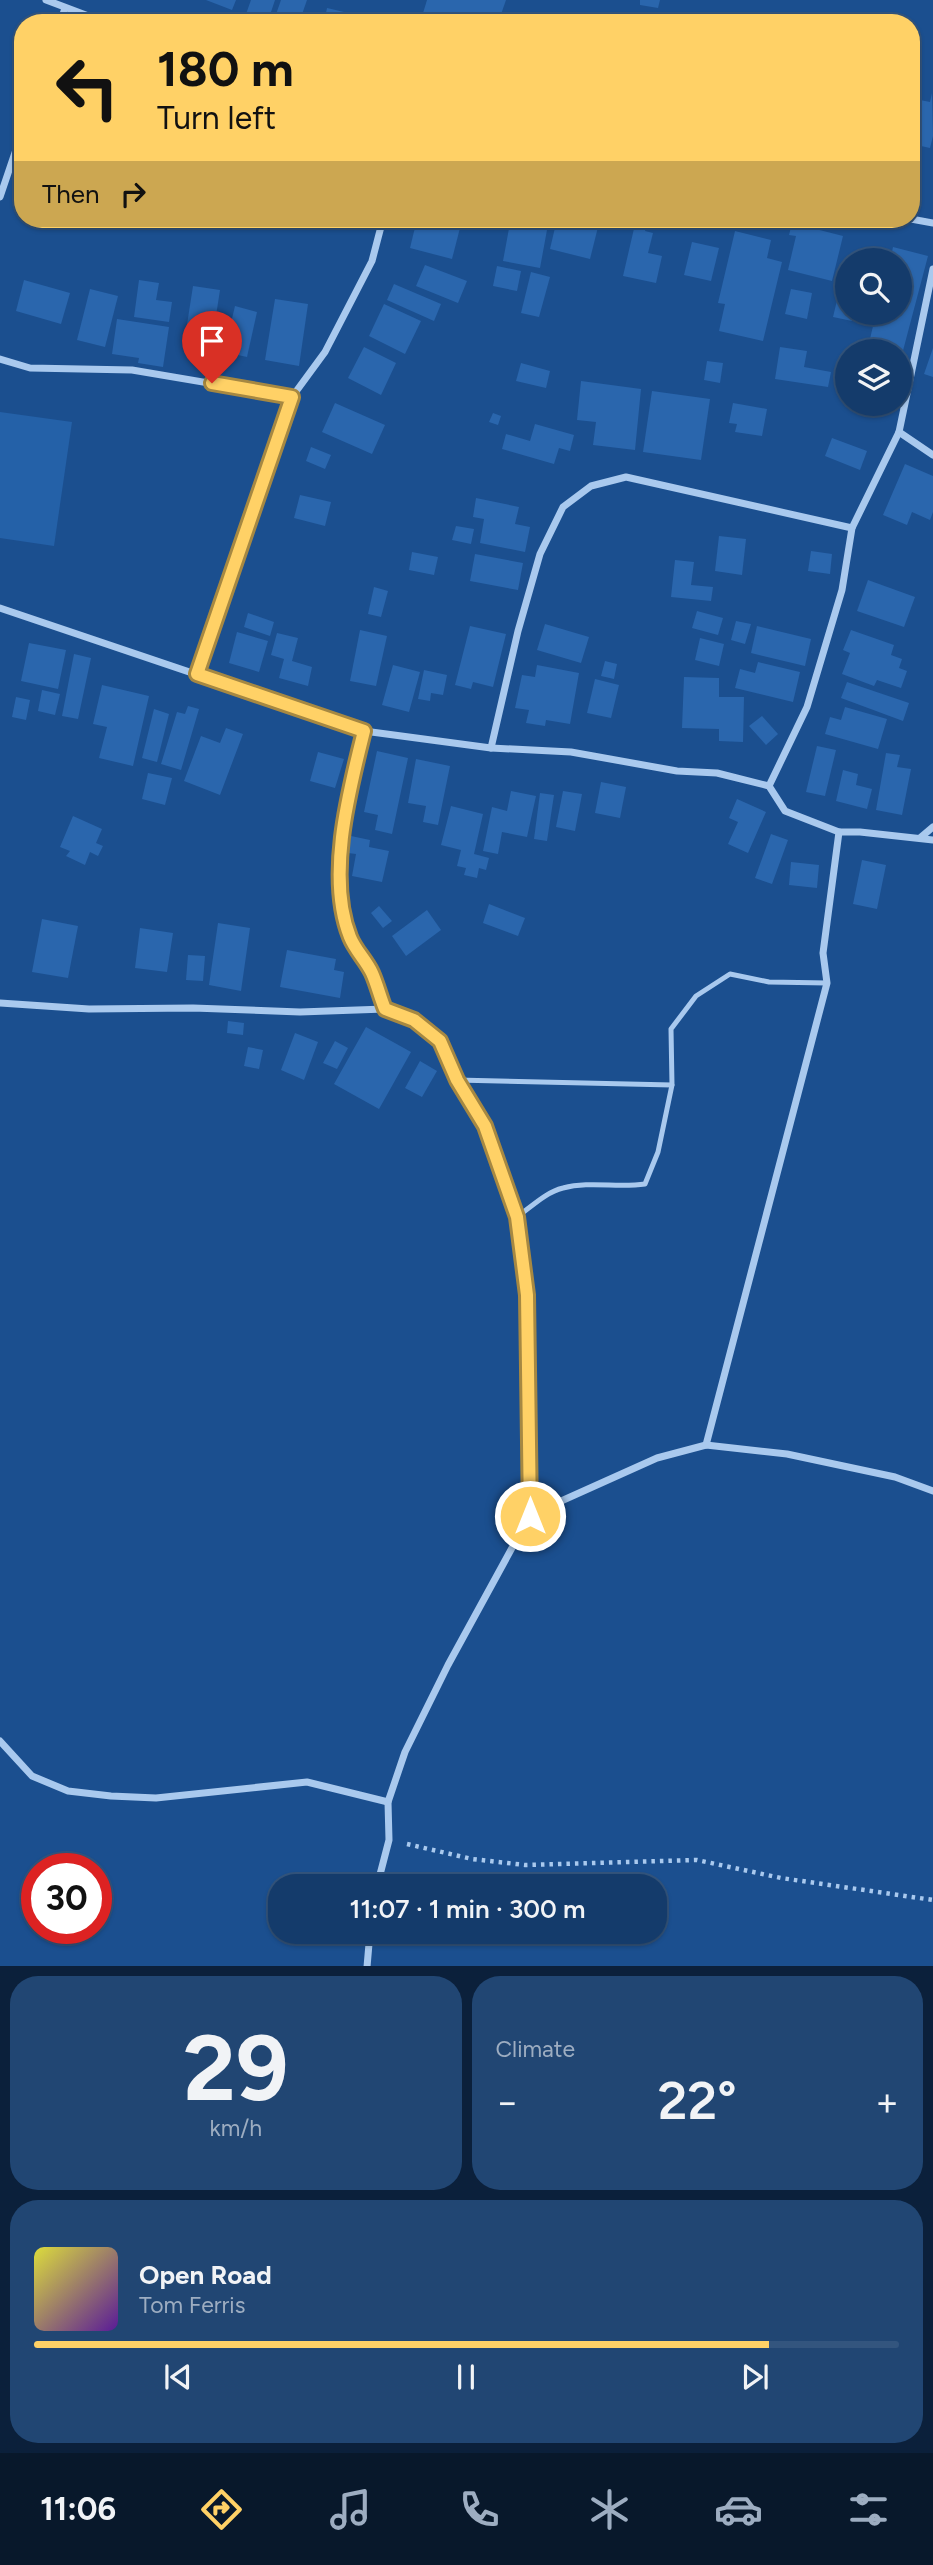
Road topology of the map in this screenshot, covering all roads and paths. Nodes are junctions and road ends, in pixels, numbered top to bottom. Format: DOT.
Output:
graph roads {
  1 [pos="46,0"];
  2 [pos="65,8"];
  3 [pos="63,14"];
  4 [pos="82,14"];
  5 [pos="14,156"];
  6 [pos="0,197"];
  7 [pos="381,228"];
  8 [pos="933,269"];
  9 [pos="0,359"];
  10 [pos="292,397"];
  11 [pos="899,432"];
  12 [pos="933,455"];
  13 [pos="852,528"];
  14 [pos="0,608"];
  15 [pos="197,674"];
  16 [pos="364,731"];
  17 [pos="491,748"];
  18 [pos="769,786"];
  19 [pos="933,827"];
  20 [pos="839,832"];
  21 [pos="920,838"];
  22 [pos="933,840"];
  23 [pos="827,983"];
  24 [pos="0,1003"];
  25 [pos="385,1009"];
  26 [pos="457,1080"];
  27 [pos="672,1085"];
  28 [pos="517,1217"];
  29 [pos="706,1445"];
  30 [pos="933,1491"];
  31 [pos="530,1516"];
  32 [pos="0,1741"];
  33 [pos="388,1802"];
  34 [pos="390,1840"];
  35 [pos="380,1874"];
  36 [pos="933,1900"];
  37 [pos="369,1944"];
  38 [pos="367,1966"];
  1 -- 2 [label="street"];
  2 -- 3 [label="street"];
  2 -- 4 [label="street"];
  5 -- 6 [label="street"];
  7 -- 10 [label="street"];
  8 -- 11 [label="street"];
  9 -- 10 [label="street"];
  10 -- 15 [label="street"];
  11 -- 12 [label="street"];
  11 -- 13 [label="street"];
  13 -- 17 [label="street"];
  13 -- 18 [label="street"];
  14 -- 15 [label="street"];
  15 -- 16 [label="street"];
  16 -- 17 [label="street"];
  16 -- 25 [label="street"];
  17 -- 18 [label="street"];
  18 -- 20 [label="street"];
  19 -- 21 [label="street"];
  20 -- 21 [label="street"];
  20 -- 23 [label="street"];
  21 -- 22 [label="street"];
  23 -- 27 [label="lane"];
  23 -- 29 [label="street"];
  24 -- 25 [label="street"];
  25 -- 26 [label="street"];
  26 -- 27 [label="lane"];
  26 -- 28 [label="street"];
  27 -- 28 [label="lane"];
  28 -- 31 [label="street"];
  29 -- 30 [label="street"];
  29 -- 31 [label="street"];
  31 -- 33 [label="street"];
  32 -- 33 [label="street"];
  33 -- 34 [label="street"];
  34 -- 35 [label="street"];
  34 -- 36 [label="path"];
  37 -- 38 [label="street"];
}
